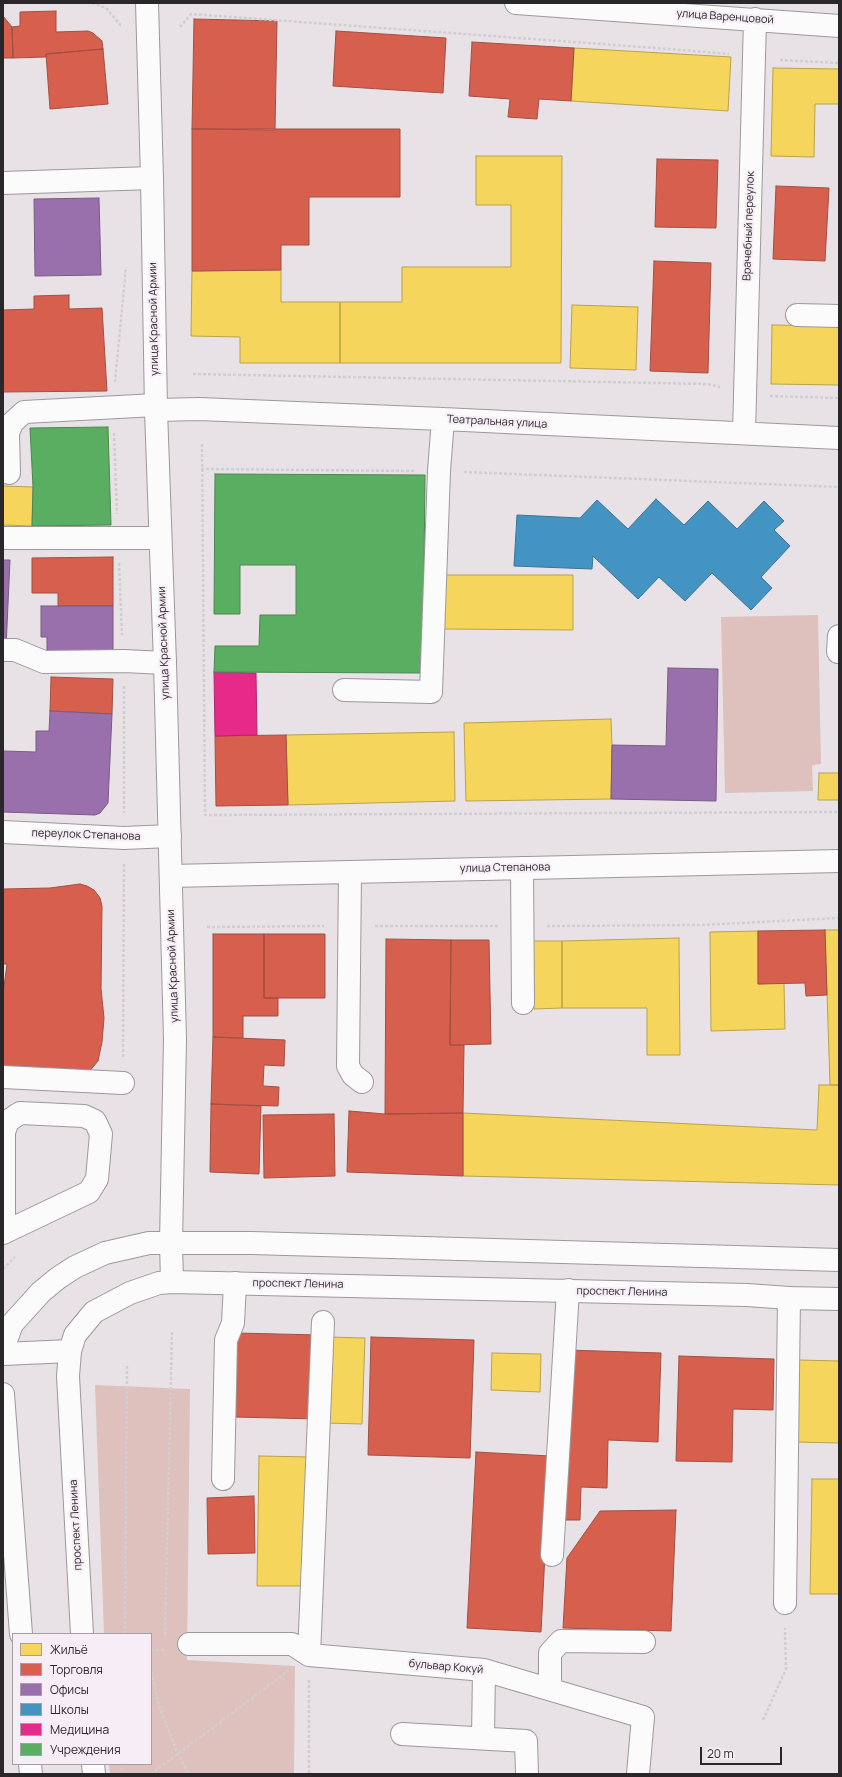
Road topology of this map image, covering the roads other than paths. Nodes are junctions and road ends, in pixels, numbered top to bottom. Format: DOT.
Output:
graph roads {
  1 [pos="147,3"];
  2 [pos="516,3"];
  3 [pos="755,19"];
  4 [pos="839,26"];
  5 [pos="152,178"];
  6 [pos="3,183"];
  7 [pos="796,315"];
  8 [pos="839,316"];
  9 [pos="156,407"];
  10 [pos="443,419"];
  11 [pos="744,434"];
  12 [pos="839,438"];
  13 [pos="9,473"];
  14 [pos="3,538"];
  15 [pos="160,538"];
  16 [pos="839,636"];
  17 [pos="3,650"];
  18 [pos="838,652"];
  19 [pos="165,663"];
  20 [pos="344,690"];
  21 [pos="3,832"];
  22 [pos="170,836"];
  23 [pos="839,861"];
  24 [pos="522,868"];
  25 [pos="350,872"];
  26 [pos="170,876"];
  27 [pos="523,1003"];
  28 [pos="3,1077"];
  29 [pos="362,1082"];
  30 [pos="123,1083"];
  31 [pos="4,1232"];
  32 [pos="171,1243"];
  33 [pos="839,1260"];
  34 [pos="172,1282"];
  35 [pos="234,1283"];
  36 [pos="568,1290"];
  37 [pos="789,1298"];
  38 [pos="839,1299"];
  39 [pos="323,1322"];
  40 [pos="3,1349"];
  41 [pos="70,1351"];
  42 [pos="3,1354"];
  43 [pos="3,1394"];
  44 [pos="223,1479"];
  45 [pos="552,1555"];
  46 [pos="786,1603"];
  47 [pos="21,1633"];
  48 [pos="82,1633"];
  49 [pos="644,1642"];
  50 [pos="189,1644"];
  51 [pos="309,1656"];
  52 [pos="484,1670"];
  53 [pos="550,1689"];
  54 [pos="402,1734"];
  55 [pos="483,1738"];
  56 [pos="94,1765"];
  57 [pos="98,1774"];
  58 [pos="526,1774"];
  59 [pos="638,1774"];
  1 -- 5 [label="main road, улица Красной Армии"];
  2 -- 3 [label="main road, улица Варенцовой"];
  3 -- 4 [label="main road, улица Варенцовой"];
  3 -- 11 [label="main road, Врачебный переулок"];
  5 -- 6 [label="main road"];
  5 -- 9 [label="main road, улица Красной Армии"];
  7 -- 8 [label="main road"];
  9 -- 10 [label="main road, Театральная улица"];
  9 -- 13 [label="main road, Театральная улица"];
  9 -- 15 [label="main road, улица Красной Армии"];
  10 -- 11 [label="main road, Театральная улица"];
  10 -- 20 [label="main road"];
  11 -- 12 [label="main road, Театральная улица"];
  14 -- 15 [label="main road"];
  15 -- 19 [label="main road, улица Красной Армии"];
  16 -- 18 [label="main road"];
  17 -- 19 [label="main road"];
  19 -- 22 [label="main road, улица Красной Армии"];
  21 -- 22 [label="main road, переулок Степанова"];
  22 -- 26 [label="main road, улица Красной Армии"];
  23 -- 24 [label="main road, улица Степанова"];
  24 -- 25 [label="main road, улица Степанова"];
  24 -- 27 [label="main road"];
  25 -- 26 [label="main road, улица Степанова"];
  25 -- 29 [label="main road"];
  26 -- 32 [label="main road, улица Красной Армии"];
  28 -- 30 [label="main road"];
  31 -- 31 [label="main road"];
  32 -- 33 [label="main road"];
  32 -- 34 [label="main road, улица Красной Армии"];
  32 -- 40 [label="main road"];
  34 -- 35 [label="main road, проспект Ленина"];
  34 -- 41 [label="main road, проспект Ленина"];
  35 -- 36 [label="main road, проспект Ленина"];
  35 -- 44 [label="main road"];
  36 -- 37 [label="main road, проспект Ленина"];
  36 -- 45 [label="main road"];
  37 -- 38 [label="main road, проспект Ленина"];
  37 -- 46 [label="main road"];
  39 -- 51 [label="main road"];
  41 -- 42 [label="main road"];
  41 -- 48 [label="main road, проспект Ленина"];
  43 -- 47 [label="main road"];
  49 -- 53 [label="main road"];
  50 -- 51 [label="main road"];
  51 -- 52 [label="main road, бульвар Кокуй"];
  52 -- 53 [label="main road, бульвар Кокуй"];
  52 -- 55 [label="main road"];
  53 -- 59 [label="main road, бульвар Кокуй"];
  54 -- 55 [label="main road"];
  55 -- 58 [label="main road"];
  56 -- 57 [label="main road"];
}
